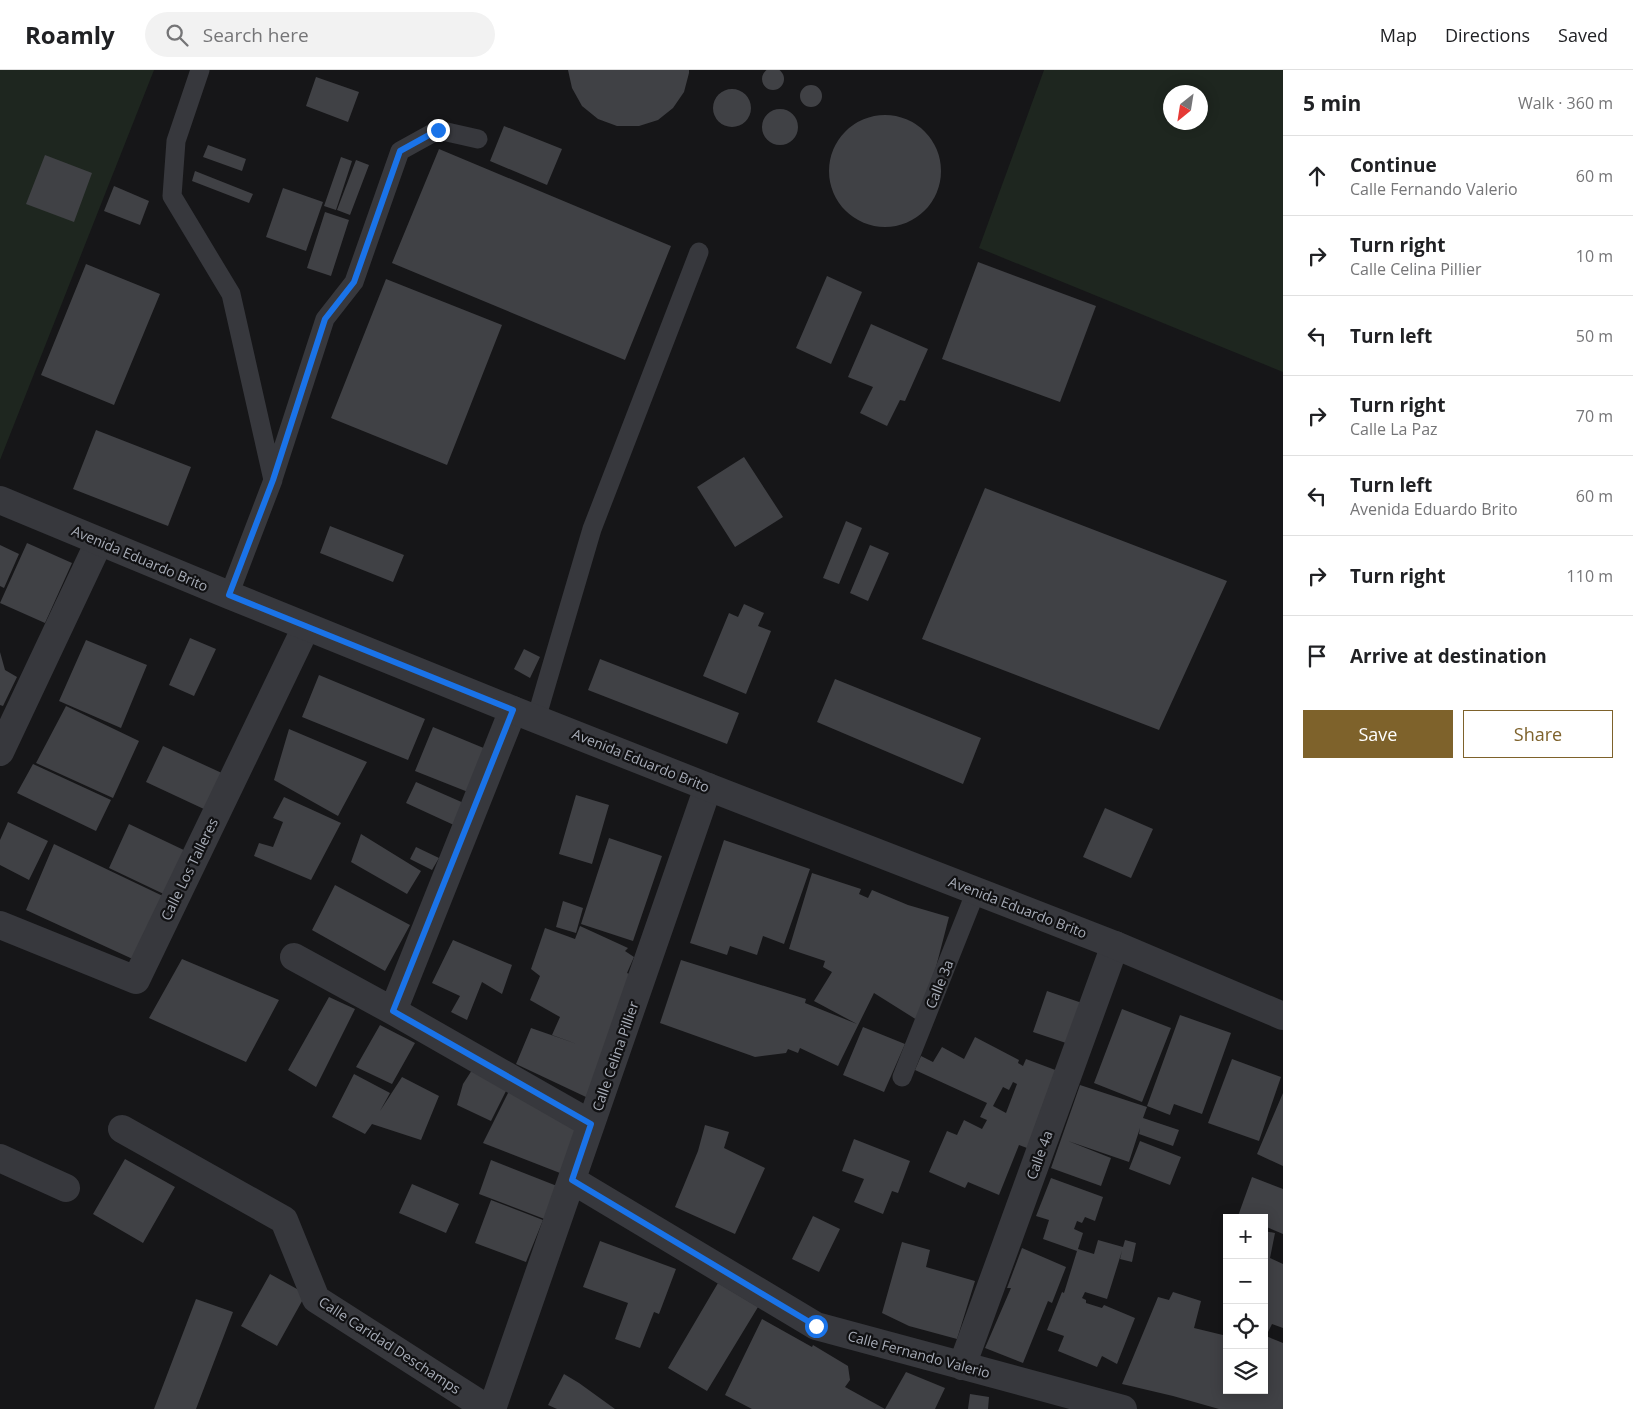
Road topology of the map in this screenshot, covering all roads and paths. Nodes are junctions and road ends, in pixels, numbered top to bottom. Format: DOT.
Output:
graph roads {
  1 [pos="200,70"];
  2 [pos="478,139"];
  3 [pos="699,252"];
  4 [pos="273,480"];
  5 [pos="0,500"];
  6 [pos="99,542"];
  7 [pos="229,595"];
  8 [pos="306,627"];
  9 [pos="525,714"];
  10 [pos="0,752"];
  11 [pos="708,787"];
  12 [pos="976,891"];
  13 [pos="0,925"];
  14 [pos="1115,944"];
  15 [pos="294,957"];
  16 [pos="393,1011"];
  17 [pos="1283,1016"];
  18 [pos="902,1077"];
  19 [pos="591,1124"];
  20 [pos="122,1129"];
  21 [pos="0,1158"];
  22 [pos="572,1180"];
  23 [pos="66,1188"];
  24 [pos="962,1366"];
  25 [pos="490,1409"];
  26 [pos="1123,1409"];
  1 -- 4 [label="lane"];
  2 -- 4 [label="lane"];
  3 -- 9 [label="lane"];
  4 -- 7 [label="lane"];
  5 -- 6 [label="street, Avenida Eduardo Brito"];
  6 -- 7 [label="street, Avenida Eduardo Brito"];
  6 -- 10 [label="street"];
  7 -- 8 [label="street, Avenida Eduardo Brito"];
  8 -- 9 [label="street, Avenida Eduardo Brito"];
  8 -- 13 [label="street, Calle Los Talleres"];
  9 -- 11 [label="street, Avenida Eduardo Brito"];
  9 -- 16 [label="street"];
  11 -- 12 [label="street, Avenida Eduardo Brito"];
  11 -- 19 [label="street, Calle Celina Pillier"];
  12 -- 14 [label="street, Avenida Eduardo Brito"];
  12 -- 18 [label="lane, Calle 3a"];
  14 -- 17 [label="street, Avenida Eduardo Brito"];
  14 -- 24 [label="street, Calle 4a"];
  15 -- 16 [label="street"];
  16 -- 19 [label="street"];
  19 -- 22 [label="street, Calle Celina Pillier"];
  20 -- 25 [label="street, Calle Caridad Deschamps"];
  21 -- 23 [label="street"];
  22 -- 24 [label="street, Calle Fernando Valerio"];
  22 -- 25 [label="street, Calle Celina Pillier"];
  24 -- 26 [label="street, Calle Fernando Valerio"];
}
